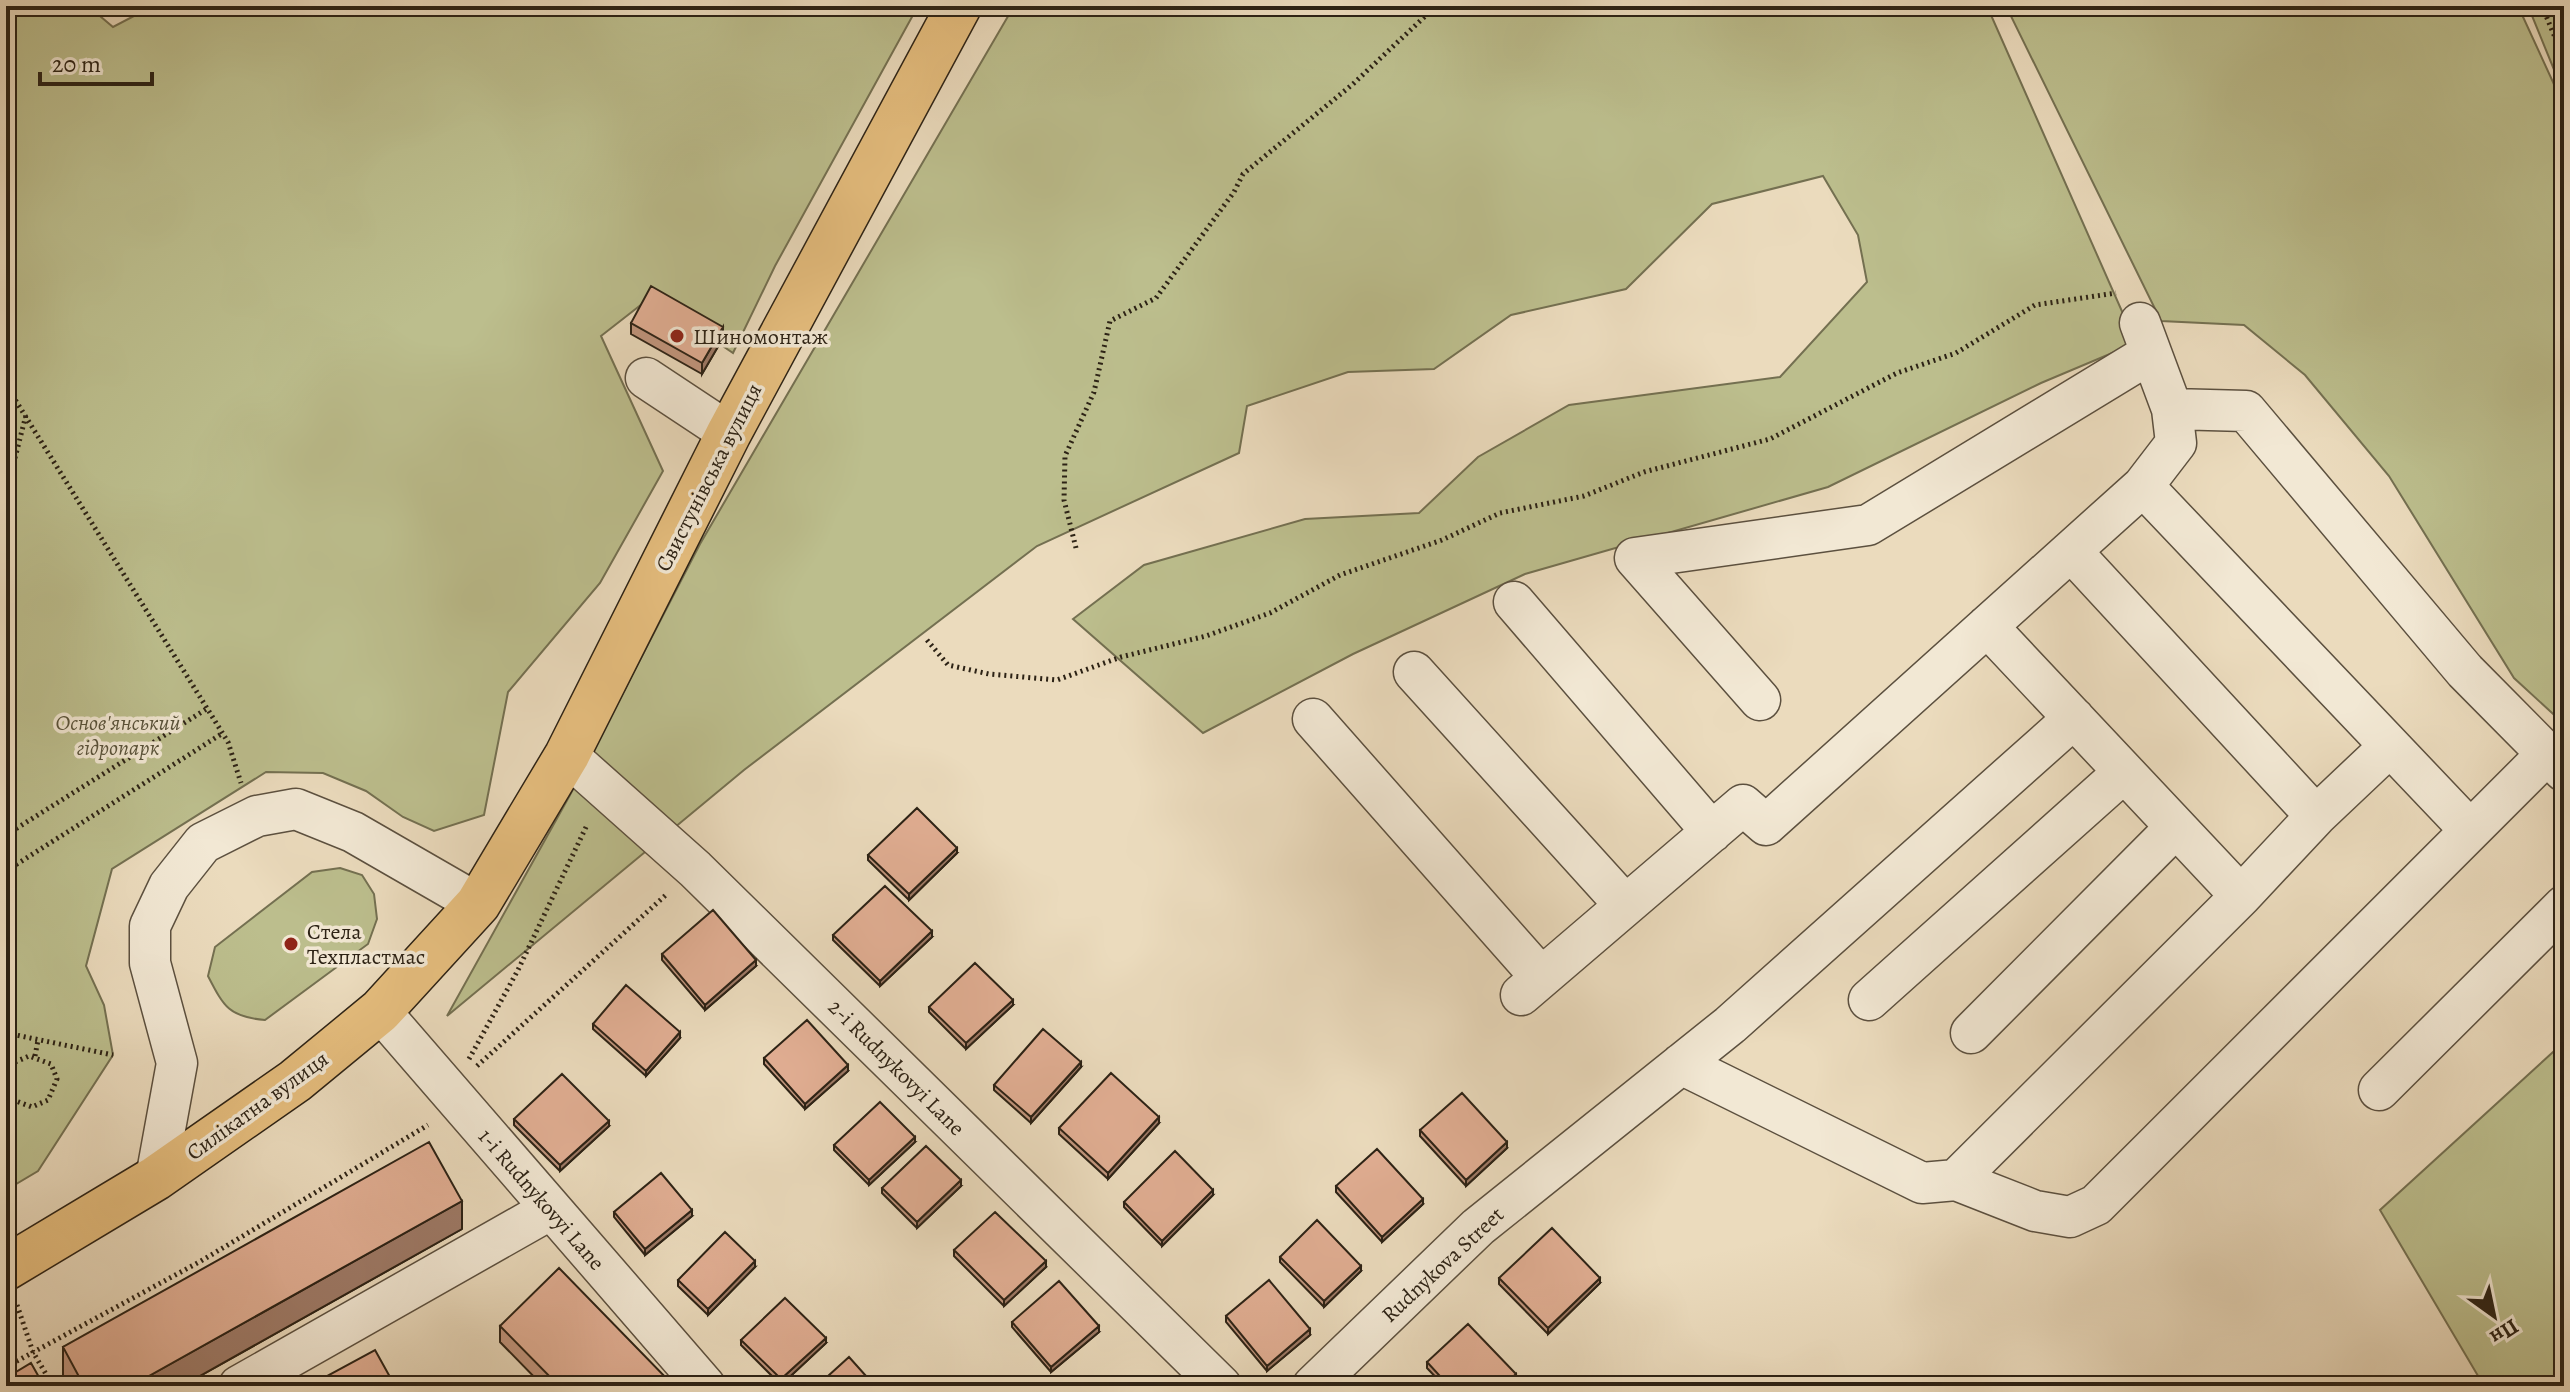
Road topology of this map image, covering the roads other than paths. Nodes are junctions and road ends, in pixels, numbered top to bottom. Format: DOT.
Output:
graph roads {
  1 [pos="959,6"];
  2 [pos="646,378"];
  3 [pos="2172,409"];
  4 [pos="729,433"];
  5 [pos="2143,486"];
  6 [pos="2071,551"];
  7 [pos="1514,602"];
  8 [pos="1987,626"];
  9 [pos="1414,672"];
  10 [pos="1760,700"];
  11 [pos="2074,718"];
  12 [pos="1313,719"];
  13 [pos="2389,747"];
  14 [pos="567,755"];
  15 [pos="2555,763"];
  16 [pos="2124,772"];
  17 [pos="2316,816"];
  18 [pos="2176,827"];
  19 [pos="2470,830"];
  20 [pos="1712,832"];
  21 [pos="2241,896"];
  22 [pos="478,904"];
  23 [pos="1625,905"];
  24 [pos="2564,906"];
  25 [pos="1869,1000"];
  26 [pos="380,1011"];
  27 [pos="1971,1033"];
  28 [pos="1681,1064"];
  29 [pos="2379,1090"];
  30 [pos="156,1178"];
  31 [pos="1956,1180"];
  32 [pos="551,1209"];
  33 [pos="9,1280"];
  34 [pos="239,1386"];
  35 [pos="705,1386"];
  36 [pos="1221,1386"];
  37 [pos="1313,1386"];
  1 -- 4 [label="main road, Свистунівська вулиця"];
  2 -- 4 [label="street"];
  3 -- 5 [label="street"];
  3 -- 10 [label="street"];
  3 -- 15 [label="street"];
  4 -- 14 [label="main road, Свистунівська вулиця"];
  5 -- 6 [label="street"];
  5 -- 13 [label="street"];
  6 -- 8 [label="street"];
  6 -- 17 [label="street"];
  7 -- 20 [label="street"];
  8 -- 11 [label="street"];
  8 -- 20 [label="street"];
  9 -- 23 [label="street"];
  11 -- 16 [label="street"];
  11 -- 28 [label="street, Rudnykova Street"];
  12 -- 23 [label="street"];
  13 -- 17 [label="street"];
  13 -- 19 [label="street"];
  14 -- 22 [label="main road, Свистунівська вулиця"];
  14 -- 36 [label="street, 2-i Rudnykovyi Lane"];
  15 -- 19 [label="street"];
  16 -- 18 [label="street"];
  16 -- 25 [label="street"];
  17 -- 21 [label="street"];
  18 -- 21 [label="street"];
  18 -- 27 [label="street"];
  19 -- 31 [label="street"];
  20 -- 23 [label="street"];
  21 -- 31 [label="street"];
  22 -- 26 [label="main road, Силікатна вулиця"];
  22 -- 30 [label="street"];
  24 -- 29 [label="street"];
  26 -- 30 [label="main road, Силікатна вулиця"];
  26 -- 32 [label="street, 1-i Rudnykovyi Lane"];
  28 -- 31 [label="street"];
  28 -- 37 [label="street, Rudnykova Street"];
  30 -- 33 [label="main road, Силікатна вулиця"];
  32 -- 34 [label="street"];
  32 -- 35 [label="street, 1-i Rudnykovyi Lane"];
}
